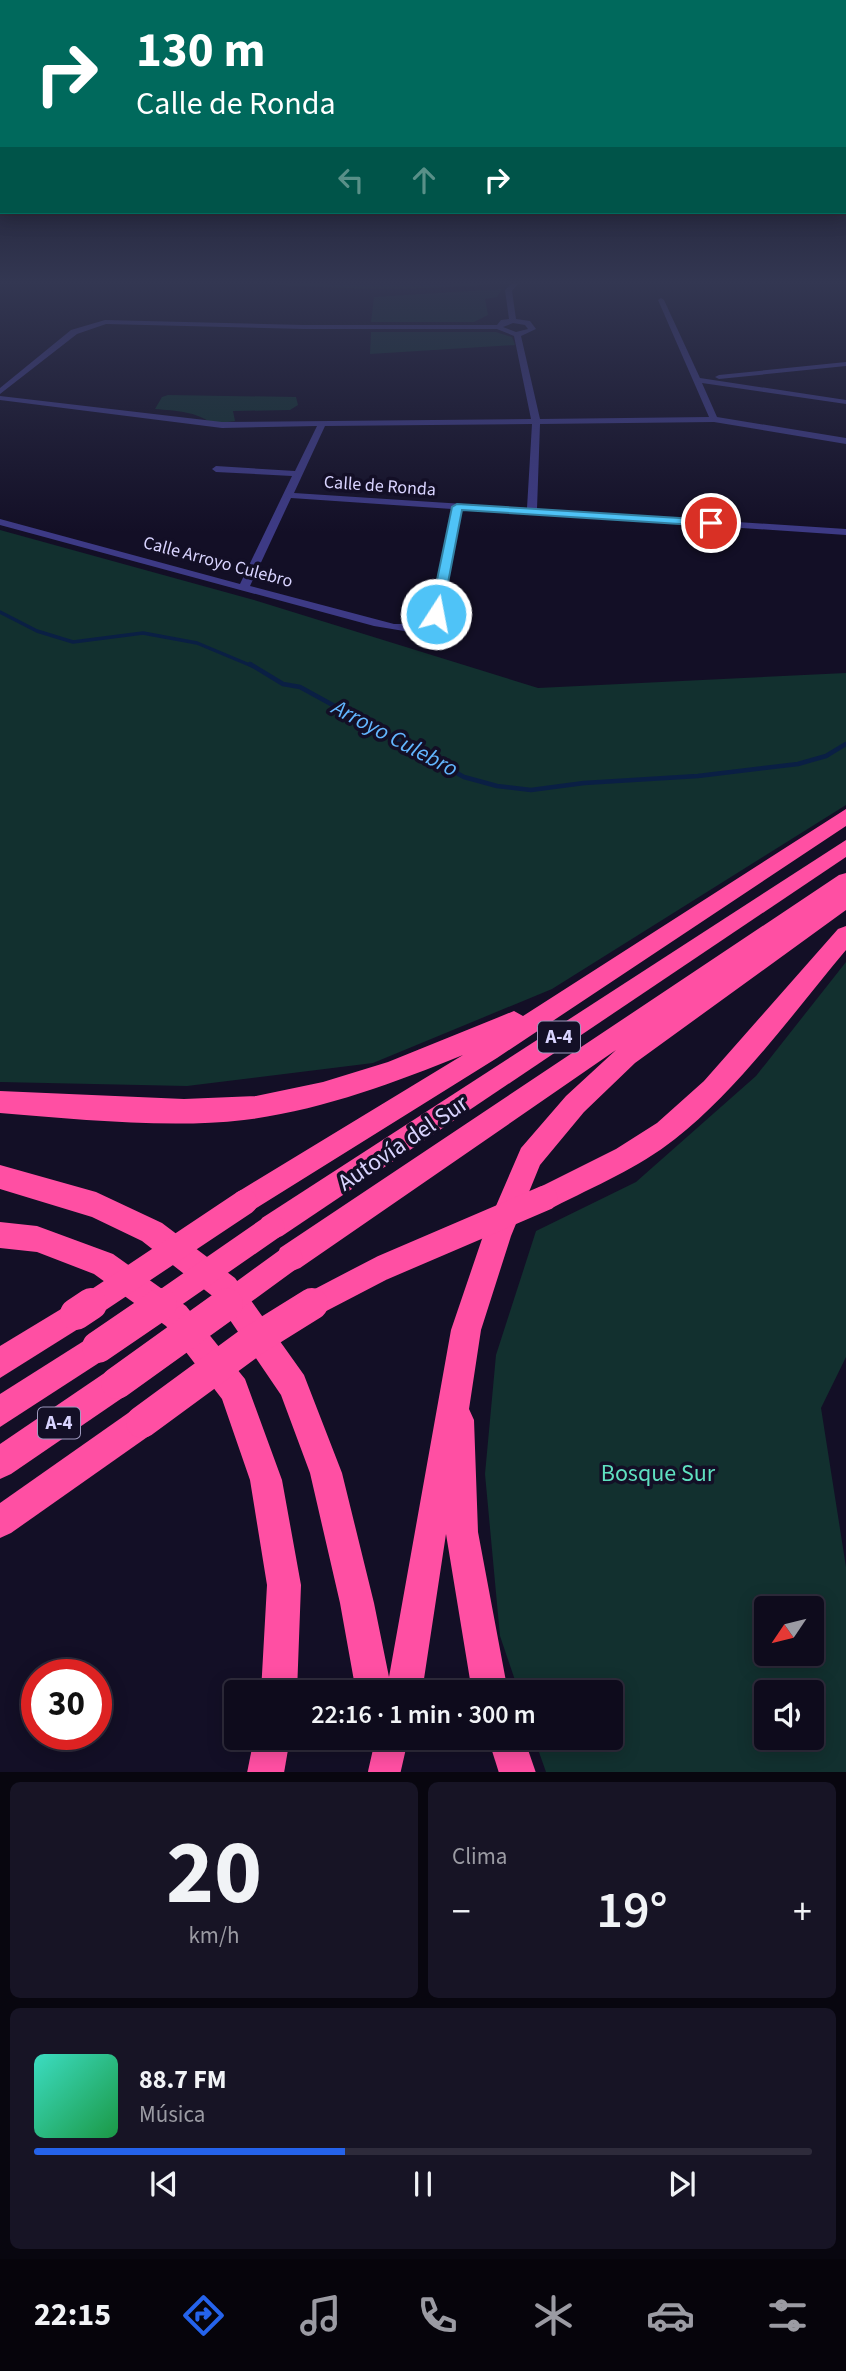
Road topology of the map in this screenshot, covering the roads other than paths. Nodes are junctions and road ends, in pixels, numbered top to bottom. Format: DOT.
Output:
graph roads {
  1 [pos="31,367"];
  2 [pos="524,367"];
  3 [pos="690,367"];
  4 [pos="821,367"];
  5 [pos="696,380"];
  6 [pos="0,392"];
  7 [pos="0,398"];
  8 [pos="846,402"];
  9 [pos="714,419"];
  10 [pos="536,421"];
  11 [pos="321,426"];
  12 [pos="846,441"];
  13 [pos="216,469"];
  14 [pos="298,474"];
  15 [pos="289,495"];
  16 [pos="457,507"];
  17 [pos="532,512"];
  18 [pos="0,522"];
  19 [pos="846,532"];
  20 [pos="244,587"];
  21 [pos="846,816"];
  22 [pos="846,847"];
  23 [pos="846,881"];
  24 [pos="846,899"];
  25 [pos="846,935"];
  26 [pos="571,996"];
  27 [pos="0,1102"];
  28 [pos="3,1178"];
  29 [pos="0,1235"];
  30 [pos="0,1363"];
  31 [pos="458,1387"];
  32 [pos="0,1412"];
  33 [pos="0,1463"];
  34 [pos="0,1522"];
  35 [pos="280,1680"];
  36 [pos="372,1680"];
  37 [pos="406,1680"];
  38 [pos="488,1680"];
  39 [pos="270,1750"];
  40 [pos="385,1750"];
  41 [pos="389,1750"];
  42 [pos="510,1750"];
  43 [pos="265,1772"];
  44 [pos="384,1772"];
  45 [pos="390,1772"];
  46 [pos="518,1772"];
  1 -- 6 [label="street"];
  2 -- 10 [label="street"];
  3 -- 5 [label="street"];
  4 -- 5 [label="street"];
  5 -- 8 [label="street"];
  5 -- 9 [label="street"];
  7 -- 11 [label="street"];
  9 -- 10 [label="street"];
  9 -- 12 [label="street"];
  10 -- 11 [label="street"];
  10 -- 17 [label="street"];
  11 -- 14 [label="street"];
  13 -- 14 [label="street"];
  14 -- 15 [label="street"];
  15 -- 16 [label="street, Calle de Ronda"];
  15 -- 20 [label="street"];
  16 -- 17 [label="street, Calle de Ronda"];
  16 -- 20 [label="street, Calle Arroyo Culebro"];
  17 -- 19 [label="street, Calle de Ronda"];
  18 -- 20 [label="street, Calle Arroyo Culebro"];
  21 -- 26 [label="highway"];
  22 -- 32 [label="highway, Autovía del Sur / A-4, bridge"];
  23 -- 33 [label="highway, Autovía del Sur / A-4, bridge"];
  24 -- 31 [label="highway"];
  25 -- 34 [label="highway, bridge"];
  26 -- 27 [label="highway"];
  26 -- 30 [label="highway, bridge"];
  28 -- 36 [label="highway"];
  29 -- 35 [label="highway"];
  31 -- 37 [label="highway"];
  31 -- 38 [label="highway"];
  39 -- 43 [label="highway"];
  40 -- 45 [label="highway"];
  41 -- 44 [label="highway, bridge"];
  42 -- 46 [label="highway"];
}
